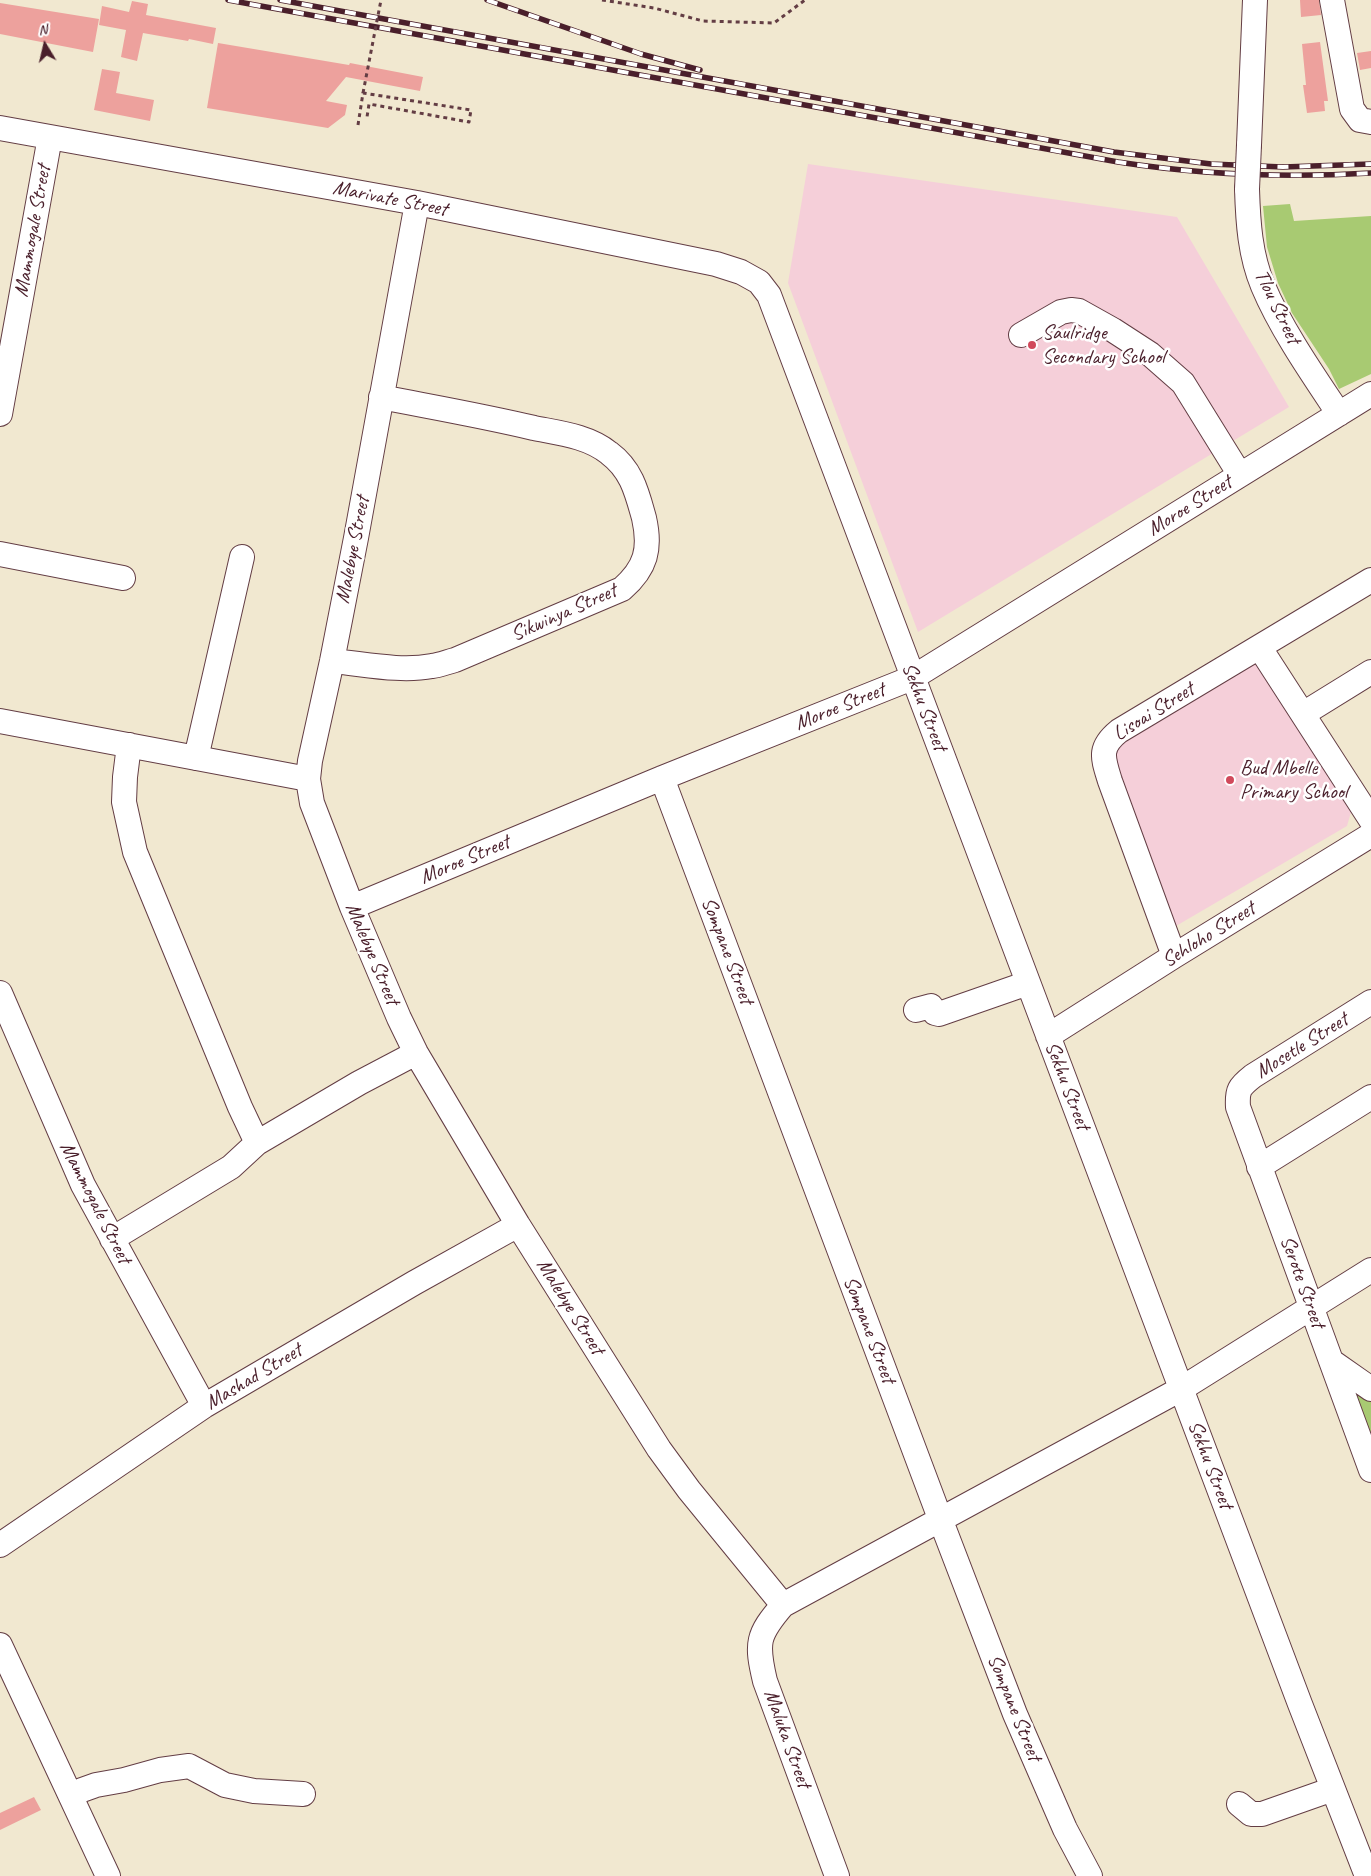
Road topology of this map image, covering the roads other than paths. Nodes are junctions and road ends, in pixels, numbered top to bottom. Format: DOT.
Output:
graph roads {
  1 [pos="1255,0"];
  2 [pos="1332,0"];
  3 [pos="1371,122"];
  4 [pos="0,128"];
  5 [pos="50,137"];
  6 [pos="416,204"];
  7 [pos="769,295"];
  8 [pos="1021,335"];
  9 [pos="1371,394"];
  10 [pos="382,397"];
  11 [pos="0,414"];
  12 [pos="1340,414"];
  13 [pos="1240,475"];
  14 [pos="0,554"];
  15 [pos="242,557"];
  16 [pos="123,578"];
  17 [pos="1371,580"];
  18 [pos="1260,648"];
  19 [pos="332,661"];
  20 [pos="1371,672"];
  21 [pos="912,678"];
  22 [pos="1304,714"];
  23 [pos="0,721"];
  24 [pos="129,746"];
  25 [pos="196,758"];
  26 [pos="662,778"];
  27 [pos="308,779"];
  28 [pos="1371,820"];
  29 [pos="1371,835"];
  30 [pos="352,907"];
  31 [pos="1174,956"];
  32 [pos="1028,982"];
  33 [pos="0,993"];
  34 [pos="1371,1002"];
  35 [pos="916,1010"];
  36 [pos="1048,1036"];
  37 [pos="416,1054"];
  38 [pos="1237,1094"];
  39 [pos="1371,1097"];
  40 [pos="257,1143"];
  41 [pos="1259,1167"];
  42 [pos="518,1225"];
  43 [pos="112,1239"];
  44 [pos="1371,1270"];
  45 [pos="1311,1308"];
  46 [pos="1331,1361"];
  47 [pos="1181,1389"];
  48 [pos="1371,1389"];
  49 [pos="204,1406"];
  50 [pos="1371,1470"];
  51 [pos="940,1521"];
  52 [pos="0,1545"];
  53 [pos="783,1605"];
  54 [pos="0,1645"];
  55 [pos="1333,1789"];
  56 [pos="303,1794"];
  57 [pos="71,1797"];
  58 [pos="1239,1804"];
  59 [pos="108,1876"];
  60 [pos="837,1876"];
  61 [pos="1090,1876"];
  62 [pos="1367,1876"];
  1 -- 12 [label="street, Tlou Street, bridge"];
  2 -- 3 [label="street"];
  4 -- 5 [label="street, Marivate Street"];
  5 -- 6 [label="street, Marivate Street"];
  5 -- 11 [label="street, Mammogale Street"];
  6 -- 7 [label="street, Marivate Street"];
  6 -- 10 [label="street, Malebye Street"];
  7 -- 21 [label="street, Sekhu Street"];
  8 -- 13 [label="street"];
  9 -- 12 [label="street, Moroe Street"];
  10 -- 19 [label="street, Malebye Street"];
  10 -- 19 [label="street, Sikwinya Street"];
  12 -- 13 [label="street, Moroe Street"];
  13 -- 21 [label="street, Moroe Street"];
  14 -- 16 [label="street"];
  15 -- 25 [label="street"];
  17 -- 18 [label="street, Lisoai Street"];
  18 -- 22 [label="street"];
  18 -- 31 [label="street, Lisoai Street"];
  19 -- 27 [label="street, Malebye Street"];
  20 -- 22 [label="street"];
  21 -- 26 [label="street, Moroe Street"];
  21 -- 32 [label="street, Sekhu Street"];
  22 -- 28 [label="street"];
  23 -- 24 [label="street"];
  24 -- 25 [label="street"];
  24 -- 40 [label="street"];
  25 -- 27 [label="street"];
  26 -- 30 [label="street, Moroe Street"];
  26 -- 51 [label="street, Sompane Street"];
  27 -- 30 [label="street, Malebye Street"];
  29 -- 31 [label="street, Sehloho Street"];
  30 -- 37 [label="street, Malebye Street"];
  31 -- 36 [label="street, Sehloho Street"];
  32 -- 35 [label="street"];
  32 -- 36 [label="street, Sekhu Street"];
  33 -- 43 [label="street, Mammogale Street"];
  34 -- 38 [label="street, Mosetle Street"];
  36 -- 47 [label="street, Sekhu Street"];
  37 -- 40 [label="street"];
  37 -- 42 [label="street, Malebye Street"];
  38 -- 41 [label="street, Serote Street"];
  39 -- 41 [label="street"];
  40 -- 43 [label="street"];
  41 -- 45 [label="street, Serote Street"];
  42 -- 49 [label="street, Mashad Street"];
  42 -- 53 [label="street, Malebye Street"];
  43 -- 49 [label="street, Mammogale Street"];
  44 -- 45 [label="street"];
  45 -- 46 [label="street, Serote Street"];
  45 -- 47 [label="street"];
  46 -- 48 [label="street"];
  46 -- 50 [label="street, Serote Street"];
  47 -- 51 [label="street"];
  47 -- 55 [label="street, Sekhu Street"];
  49 -- 52 [label="street, Mashad Street"];
  51 -- 53 [label="street"];
  51 -- 61 [label="street, Sompane Street"];
  53 -- 60 [label="street, Maluka Street"];
  54 -- 57 [label="street"];
  55 -- 58 [label="street"];
  55 -- 62 [label="street, Sekhu Street"];
  56 -- 57 [label="street"];
  57 -- 59 [label="street"];
}
